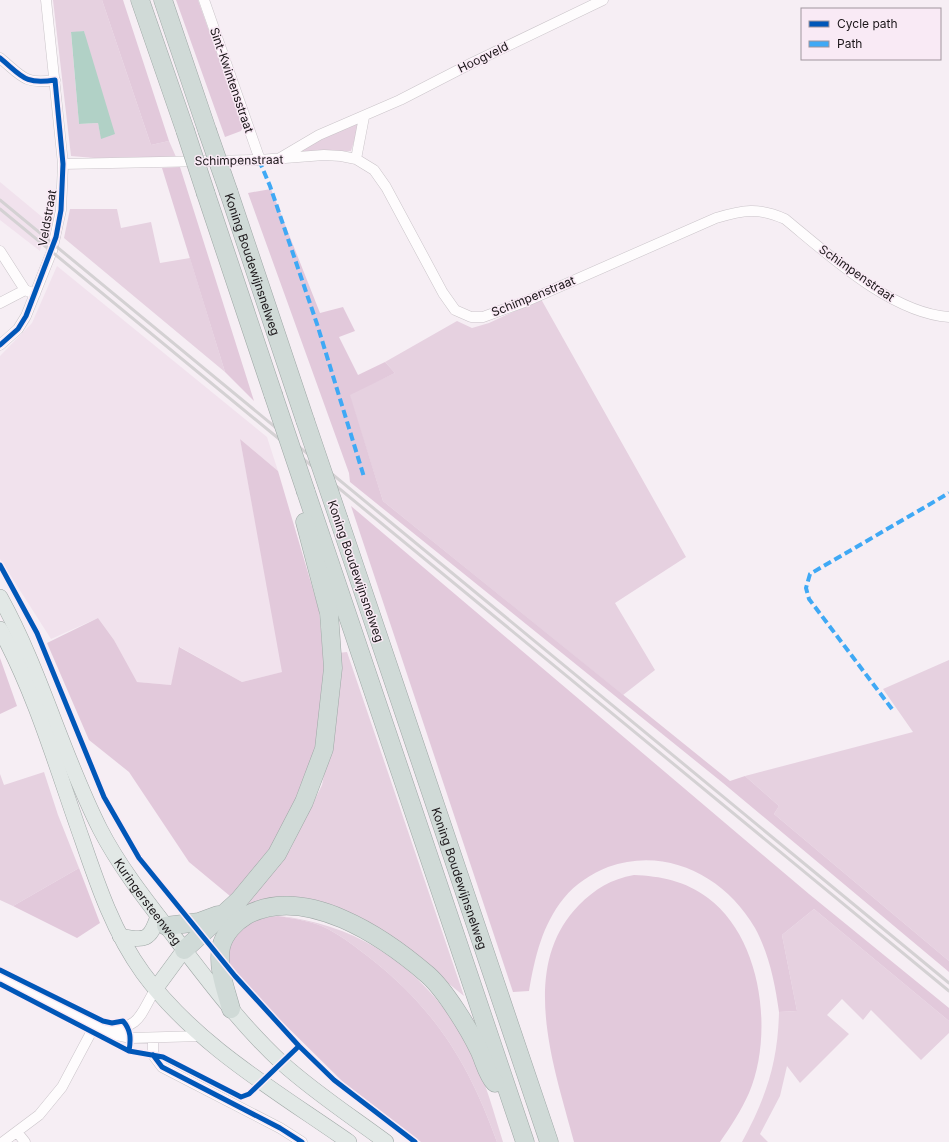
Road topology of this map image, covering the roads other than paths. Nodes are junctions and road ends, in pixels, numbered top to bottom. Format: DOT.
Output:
graph roads {
  1 [pos="46,0"];
  2 [pos="140,0"];
  3 [pos="163,0"];
  4 [pos="204,0"];
  5 [pos="603,0"];
  6 [pos="0,58"];
  7 [pos="55,80"];
  8 [pos="364,117"];
  9 [pos="279,159"];
  10 [pos="356,159"];
  11 [pos="260,160"];
  12 [pos="63,164"];
  13 [pos="0,251"];
  14 [pos="30,292"];
  15 [pos="0,303"];
  16 [pos="949,317"];
  17 [pos="0,345"];
  18 [pos="306,492"];
  19 [pos="0,597"];
  20 [pos="0,629"];
  21 [pos="222,914"];
  22 [pos="162,921"];
  23 [pos="120,936"];
  24 [pos="184,950"];
  25 [pos="0,976"];
  26 [pos="156,988"];
  27 [pos="230,1009"];
  28 [pos="95,1025"];
  29 [pos="107,1031"];
  30 [pos="201,1036"];
  31 [pos="153,1038"];
  32 [pos="510,1097"];
  33 [pos="17,1132"];
  34 [pos="3,1142"];
  35 [pos="25,1142"];
  36 [pos="302,1142"];
  37 [pos="348,1142"];
  38 [pos="386,1142"];
  39 [pos="525,1142"];
  40 [pos="548,1142"];
  1 -- 7 [label="street, Veldstraat"];
  2 -- 18 [label="highway, Koning Boudewijnsnelweg, bridge"];
  3 -- 40 [label="highway, Koning Boudewijnsnelweg, bridge"];
  4 -- 11 [label="street, Sint-Kwintensstraat"];
  5 -- 8 [label="street, Hoogveld"];
  6 -- 7 [label="street"];
  7 -- 12 [label="street, Veldstraat"];
  8 -- 9 [label="street, Hoogveld"];
  8 -- 10 [label="street"];
  9 -- 10 [label="street, Schimpenstraat"];
  9 -- 11 [label="street, Schimpenstraat"];
  10 -- 16 [label="street, Schimpenstraat"];
  11 -- 12 [label="street, Schimpenstraat"];
  12 -- 14 [label="street, Veldstraat"];
  13 -- 14 [label="street"];
  14 -- 15 [label="street"];
  14 -- 17 [label="street, Veldstraat"];
  18 -- 21 [label="highway"];
  18 -- 32 [label="highway, Koning Boudewijnsnelweg"];
  19 -- 22 [label="main road, Kuringersteenweg"];
  20 -- 23 [label="main road"];
  21 -- 22 [label="highway"];
  21 -- 24 [label="highway"];
  22 -- 23 [label="main road"];
  22 -- 24 [label="main road, Kuringersteenweg"];
  23 -- 26 [label="main road"];
  24 -- 26 [label="main road"];
  24 -- 27 [label="main road, Kuringersteenweg"];
  25 -- 28 [label="street"];
  26 -- 29 [label="street"];
  26 -- 30 [label="main road"];
  27 -- 32 [label="highway"];
  27 -- 38 [label="main road, Kuringersteenweg"];
  28 -- 29 [label="street"];
  28 -- 33 [label="street"];
  29 -- 31 [label="street"];
  30 -- 31 [label="street"];
  30 -- 37 [label="main road"];
  31 -- 36 [label="street"];
  32 -- 39 [label="highway, Koning Boudewijnsnelweg"];
  33 -- 34 [label="street"];
  33 -- 35 [label="street"];
}
